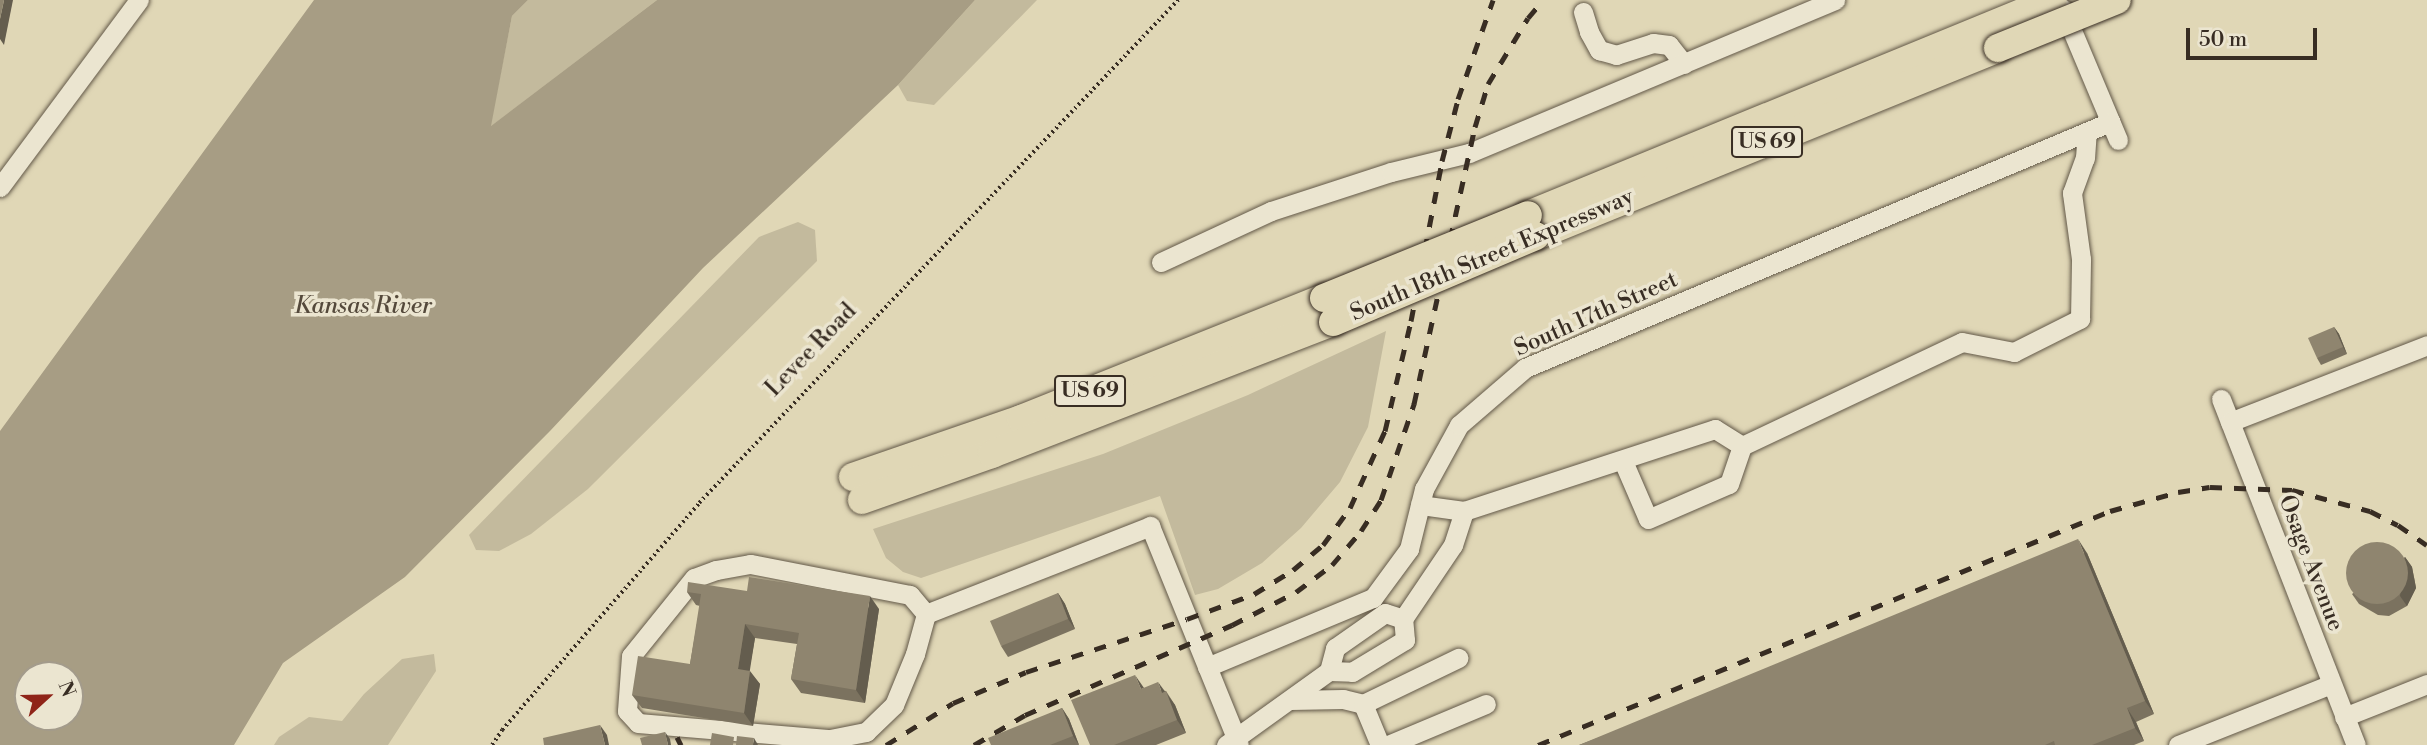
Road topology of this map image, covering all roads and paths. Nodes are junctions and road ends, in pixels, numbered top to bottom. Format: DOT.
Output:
graph roads {
  1 [pos="139,0"];
  2 [pos="1178,0"];
  3 [pos="1835,0"];
  4 [pos="2053,0"];
  5 [pos="2059,0"];
  6 [pos="2117,0"];
  7 [pos="1583,12"];
  8 [pos="1993,38"];
  9 [pos="1684,64"];
  10 [pos="2110,122"];
  11 [pos="2087,132"];
  12 [pos="2118,140"];
  13 [pos="0,187"];
  14 [pos="1161,262"];
  15 [pos="2427,345"];
  16 [pos="2221,399"];
  17 [pos="2230,422"];
  18 [pos="1742,446"];
  19 [pos="1623,461"];
  20 [pos="858,489"];
  21 [pos="1420,505"];
  22 [pos="1464,511"];
  23 [pos="926,614"];
  24 [pos="1403,619"];
  25 [pos="1458,658"];
  26 [pos="1207,667"];
  27 [pos="1329,671"];
  28 [pos="2331,684"];
  29 [pos="2427,684"];
  30 [pos="1290,700"];
  31 [pos="1363,704"];
  32 [pos="1486,704"];
  33 [pos="2344,717"];
  34 [pos="1233,743"];
  35 [pos="492,745"];
  36 [pos="1380,745"];
  37 [pos="1388,745"];
  38 [pos="2178,745"];
  39 [pos="2356,745"];
  1 -- 13 [label="street"];
  2 -- 35 [label="path, Levee Road"];
  3 -- 9 [label="street"];
  4 -- 8 [label="highway, South 18th Street Expressway / US 69"];
  5 -- 10 [label="street"];
  6 -- 8 [label="highway, South 18th Street Expressway / US 69, bridge"];
  7 -- 9 [label="street"];
  8 -- 20 [label="highway, South 18th Street Expressway / US 69, bridge"];
  9 -- 14 [label="street"];
  10 -- 11 [label="street, South 17th Street"];
  10 -- 12 [label="street"];
  11 -- 18 [label="street"];
  11 -- 21 [label="street, South 17th Street"];
  15 -- 17 [label="street"];
  16 -- 17 [label="street, Osage Avenue"];
  17 -- 28 [label="street, Osage Avenue"];
  18 -- 19 [label="street"];
  18 -- 19 [label="street"];
  19 -- 22 [label="street"];
  21 -- 22 [label="street"];
  21 -- 26 [label="street, South 17th Street"];
  22 -- 24 [label="street"];
  23 -- 23 [label="street"];
  23 -- 26 [label="street"];
  24 -- 27 [label="street"];
  24 -- 27 [label="street"];
  25 -- 31 [label="street"];
  26 -- 34 [label="street"];
  27 -- 30 [label="street"];
  28 -- 33 [label="street, Osage Avenue"];
  28 -- 38 [label="street"];
  29 -- 33 [label="street"];
  30 -- 31 [label="street"];
  30 -- 34 [label="street"];
  31 -- 36 [label="street"];
  32 -- 37 [label="street"];
  33 -- 39 [label="street, Osage Avenue"];
}
